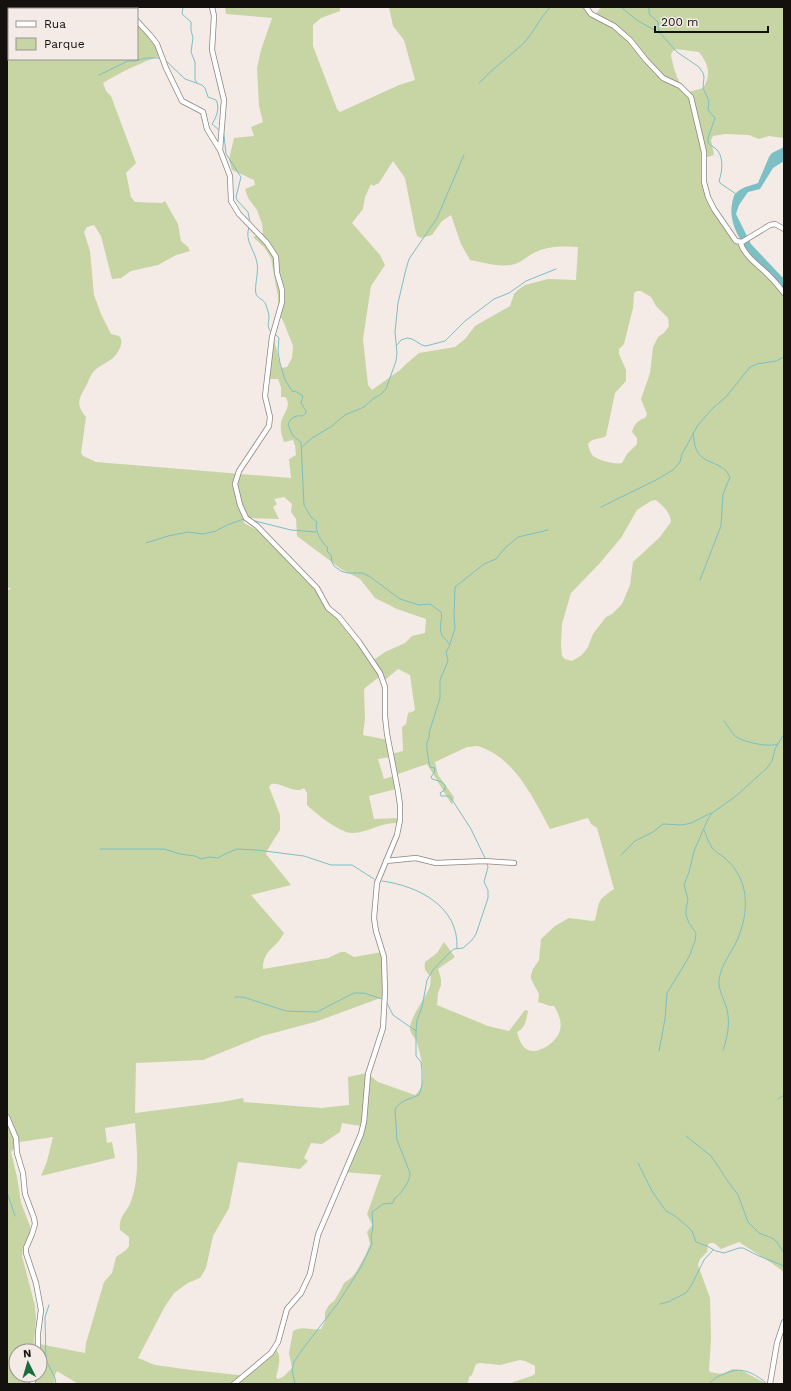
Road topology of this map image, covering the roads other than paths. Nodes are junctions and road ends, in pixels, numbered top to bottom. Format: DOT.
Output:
graph roads {
  1 [pos="212,7"];
  2 [pos="586,7"];
  3 [pos="138,22"];
  4 [pos="220,150"];
  5 [pos="784,229"];
  6 [pos="741,242"];
  7 [pos="784,293"];
  8 [pos="386,861"];
  9 [pos="514,863"];
  10 [pos="7,1116"];
  11 [pos="784,1322"];
  12 [pos="38,1343"];
  13 [pos="234,1384"];
  14 [pos="770,1384"];
  1 -- 4 [label="street"];
  2 -- 6 [label="street"];
  3 -- 4 [label="street"];
  4 -- 8 [label="street"];
  5 -- 6 [label="street"];
  6 -- 7 [label="street"];
  8 -- 9 [label="street"];
  8 -- 13 [label="street"];
  10 -- 12 [label="street"];
  11 -- 14 [label="street"];
}
